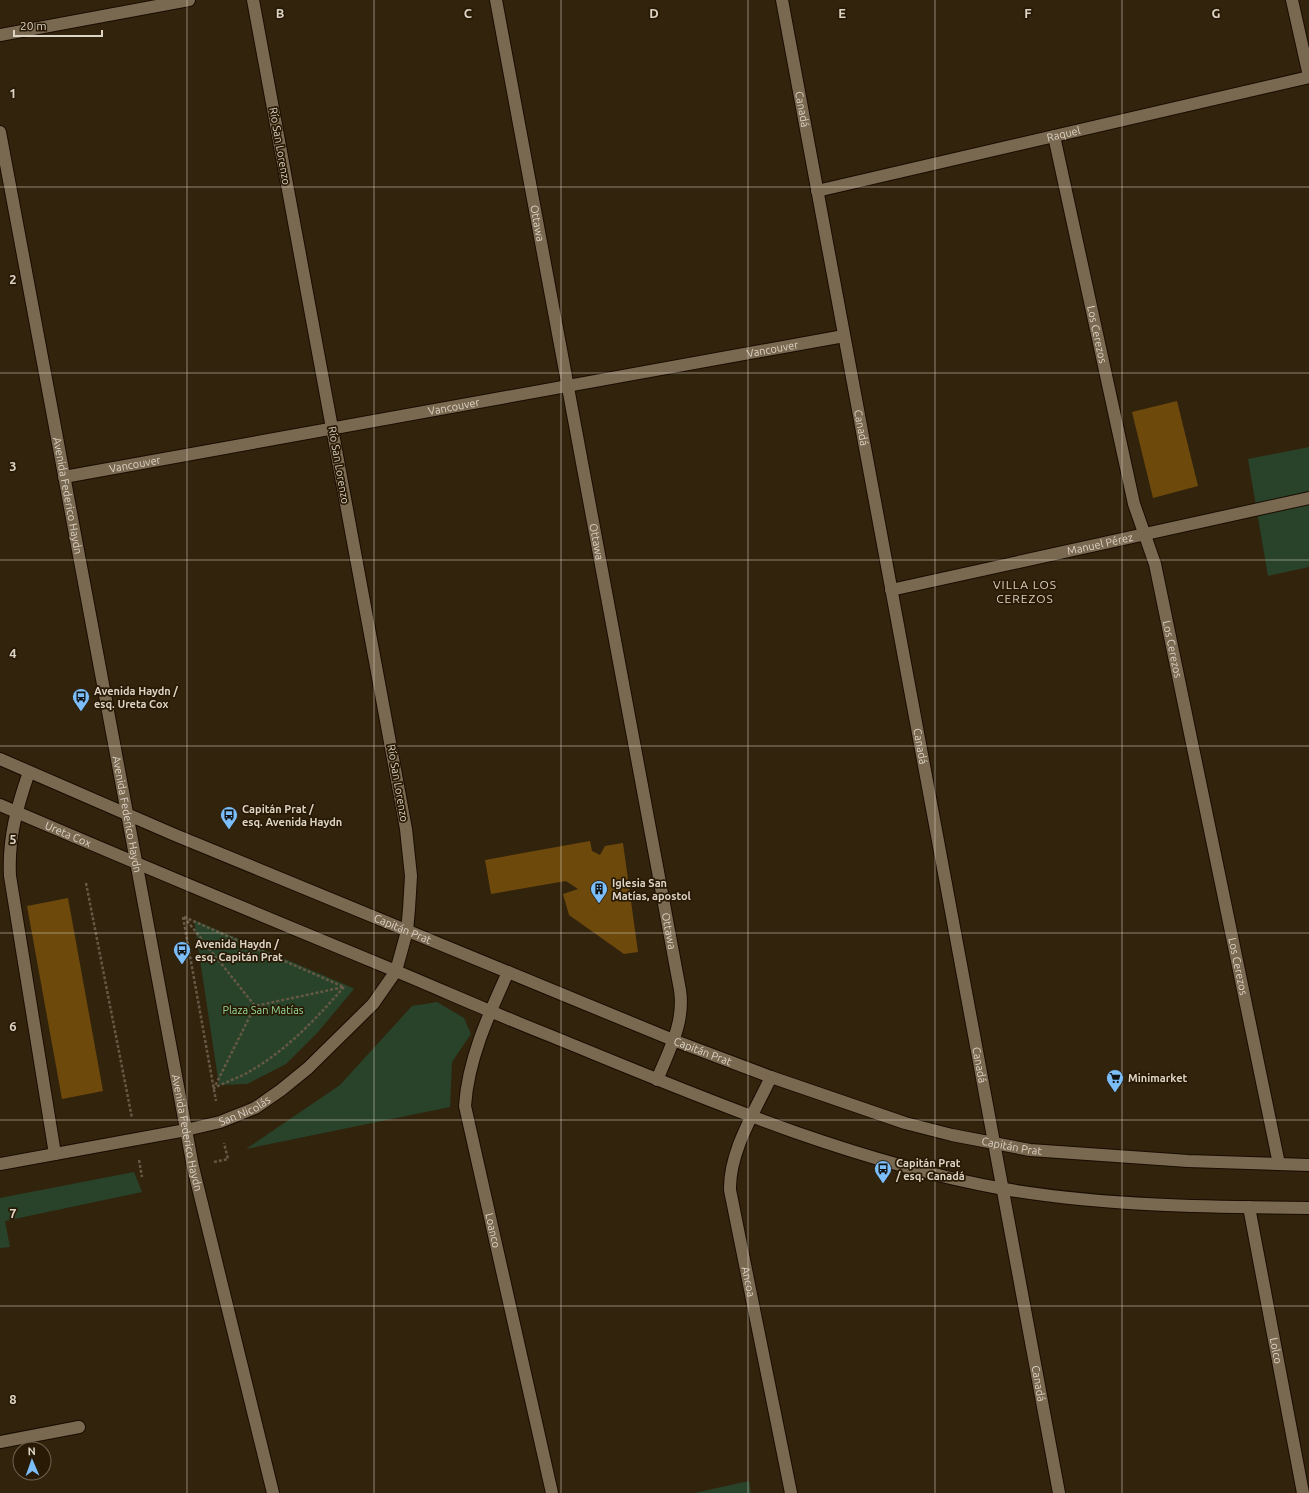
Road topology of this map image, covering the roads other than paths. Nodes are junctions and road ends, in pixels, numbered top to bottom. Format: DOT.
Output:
graph roads {
  1 [pos="189,0"];
  2 [pos="253,0"];
  3 [pos="496,0"];
  4 [pos="782,0"];
  5 [pos="1292,0"];
  6 [pos="0,34"];
  7 [pos="1309,77"];
  8 [pos="0,132"];
  9 [pos="1054,136"];
  10 [pos="817,191"];
  11 [pos="844,336"];
  12 [pos="568,386"];
  13 [pos="332,428"];
  14 [pos="64,477"];
  15 [pos="1309,498"];
  16 [pos="1145,535"];
  17 [pos="891,590"];
  18 [pos="0,759"];
  19 [pos="29,772"];
  20 [pos="0,805"];
  21 [pos="16,812"];
  22 [pos="127,815"];
  23 [pos="136,863"];
  24 [pos="407,931"];
  25 [pos="396,971"];
  26 [pos="508,972"];
  27 [pos="490,1012"];
  28 [pos="674,1040"];
  29 [pos="771,1077"];
  30 [pos="657,1080"];
  31 [pos="752,1117"];
  32 [pos="186,1130"];
  33 [pos="994,1144"];
  34 [pos="55,1154"];
  35 [pos="0,1164"];
  36 [pos="1279,1164"];
  37 [pos="1309,1165"];
  38 [pos="1003,1189"];
  39 [pos="1249,1207"];
  40 [pos="1309,1208"];
  41 [pos="79,1427"];
  42 [pos="0,1442"];
  43 [pos="273,1493"];
  44 [pos="552,1493"];
  45 [pos="791,1493"];
  46 [pos="1059,1493"];
  47 [pos="1303,1493"];
  1 -- 6 [label="street"];
  2 -- 13 [label="street, Río San Lorenzo"];
  3 -- 12 [label="street, Ottawa"];
  4 -- 10 [label="street, Canadá"];
  5 -- 7 [label="street"];
  7 -- 9 [label="street, Raquel"];
  8 -- 14 [label="street, Avenida Federico Haydn"];
  9 -- 10 [label="street, Raquel"];
  9 -- 16 [label="street, Los Cerezos"];
  10 -- 11 [label="street, Canadá"];
  11 -- 12 [label="street, Vancouver"];
  11 -- 17 [label="street, Canadá"];
  12 -- 13 [label="street, Vancouver"];
  12 -- 28 [label="street, Ottawa"];
  13 -- 14 [label="street, Vancouver"];
  13 -- 24 [label="street, Río San Lorenzo"];
  14 -- 22 [label="street, Avenida Federico Haydn"];
  15 -- 16 [label="street, Manuel Pérez"];
  16 -- 17 [label="street, Manuel Pérez"];
  16 -- 36 [label="street, Los Cerezos"];
  17 -- 33 [label="street, Canadá"];
  18 -- 19 [label="street"];
  19 -- 21 [label="street"];
  19 -- 22 [label="street"];
  20 -- 21 [label="street, Ureta Cox"];
  21 -- 23 [label="street, Ureta Cox"];
  21 -- 34 [label="street"];
  22 -- 23 [label="street, Avenida Federico Haydn"];
  22 -- 24 [label="street, Capitán Prat"];
  23 -- 25 [label="street"];
  23 -- 32 [label="street, Avenida Federico Haydn"];
  24 -- 25 [label="street, San Nicolás"];
  24 -- 26 [label="street, Capitán Prat"];
  25 -- 27 [label="street"];
  25 -- 32 [label="street, San Nicolás"];
  26 -- 27 [label="street, Loanco"];
  26 -- 28 [label="street, Capitán Prat"];
  27 -- 30 [label="street"];
  27 -- 44 [label="street, Loanco"];
  28 -- 29 [label="street, Capitán Prat"];
  28 -- 30 [label="street, Ottawa"];
  29 -- 31 [label="street, Ancoa"];
  29 -- 33 [label="street, Capitán Prat"];
  30 -- 31 [label="street"];
  31 -- 38 [label="street"];
  31 -- 45 [label="street, Ancoa"];
  32 -- 34 [label="street, San Nicolás"];
  32 -- 43 [label="street, Avenida Federico Haydn"];
  33 -- 36 [label="street, Capitán Prat"];
  33 -- 38 [label="street, Canadá"];
  34 -- 35 [label="street, San Nicolás"];
  36 -- 37 [label="street, Capitán Prat"];
  38 -- 39 [label="street"];
  38 -- 46 [label="street, Canadá"];
  39 -- 40 [label="street"];
  39 -- 47 [label="street, Lolco"];
  41 -- 42 [label="street"];
}
